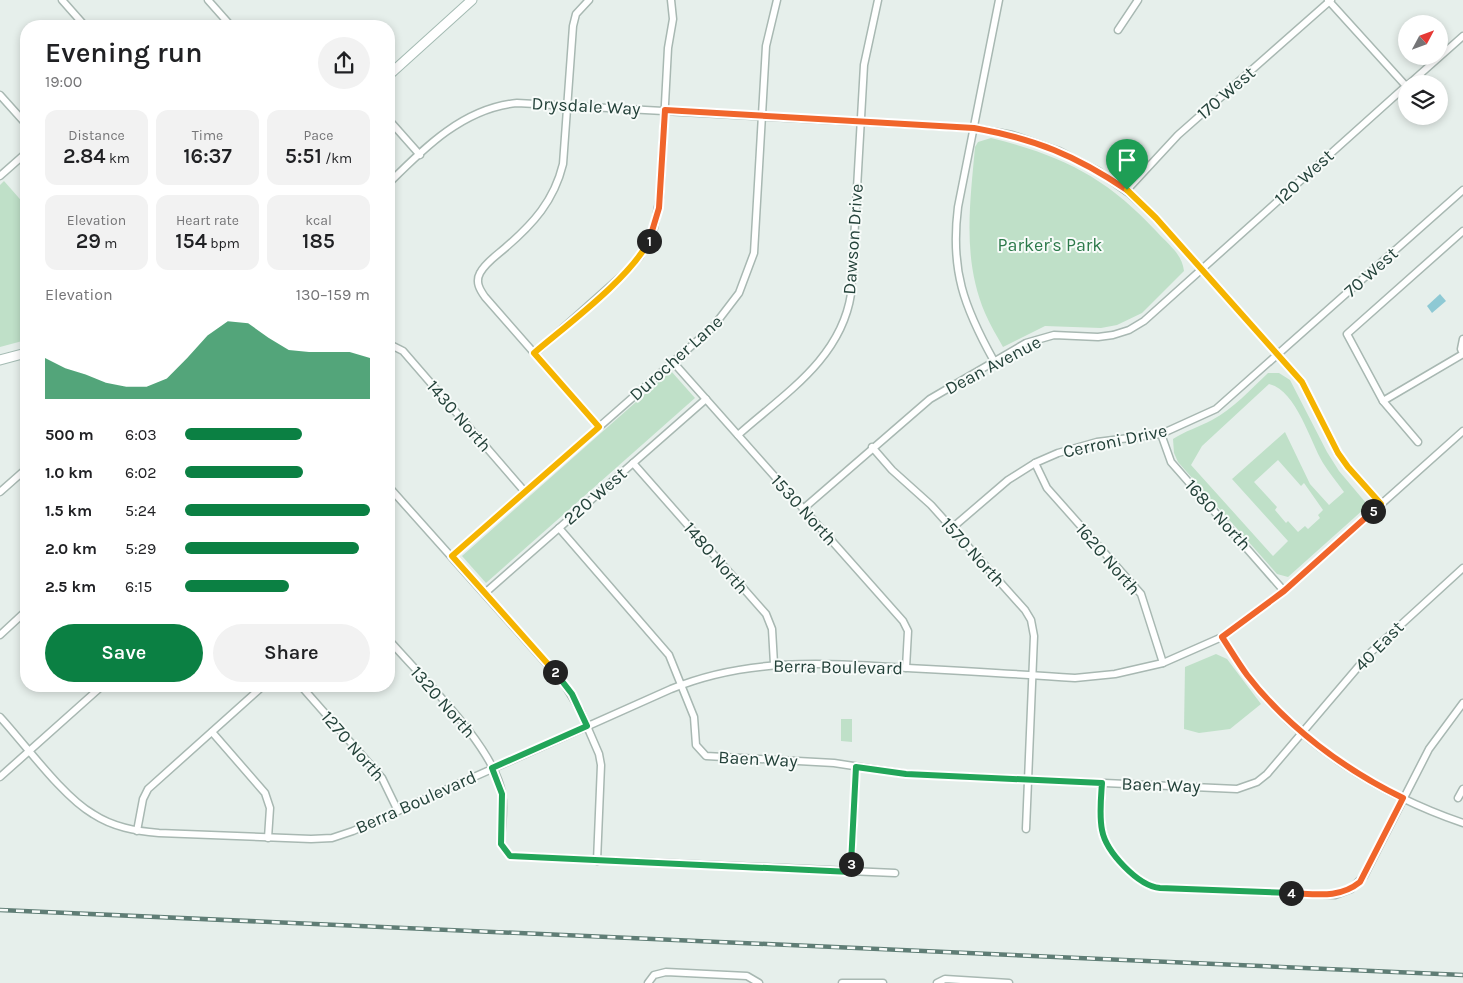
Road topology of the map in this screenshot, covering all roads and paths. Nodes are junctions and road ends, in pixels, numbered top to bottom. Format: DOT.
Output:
graph roads {
  1 [pos="62,0"];
  2 [pos="208,0"];
  3 [pos="472,0"];
  4 [pos="590,0"];
  5 [pos="671,0"];
  6 [pos="777,0"];
  7 [pos="878,0"];
  8 [pos="999,0"];
  9 [pos="1138,0"];
  10 [pos="1330,0"];
  11 [pos="80,20"];
  12 [pos="226,20"];
  13 [pos="1118,30"];
  14 [pos="1463,36"];
  15 [pos="395,70"];
  16 [pos="1398,75"];
  17 [pos="1418,75"];
  18 [pos="1398,93"];
  19 [pos="0,95"];
  20 [pos="567,104"];
  21 [pos="665,110"];
  22 [pos="762,116"];
  23 [pos="20,117"];
  24 [pos="860,121"];
  25 [pos="395,127"];
  26 [pos="974,128"];
  27 [pos="420,155"];
  28 [pos="20,158"];
  29 [pos="0,176"];
  30 [pos="395,178"];
  31 [pos="1127,190"];
  32 [pos="1463,190"];
  33 [pos="1463,231"];
  34 [pos="1202,268"];
  35 [pos="1463,338"];
  36 [pos="395,347"];
  37 [pos="534,353"];
  38 [pos="1463,354"];
  39 [pos="20,355"];
  40 [pos="1278,355"];
  41 [pos="0,360"];
  42 [pos="994,361"];
  43 [pos="673,362"];
  44 [pos="706,399"];
  45 [pos="1383,401"];
  46 [pos="599,427"];
  47 [pos="1463,431"];
  48 [pos="1161,434"];
  49 [pos="738,435"];
  50 [pos="1418,442"];
  51 [pos="872,447"];
  52 [pos="633,463"];
  53 [pos="1035,464"];
  54 [pos="20,474"];
  55 [pos="0,492"];
  56 [pos="526,492"];
  57 [pos="395,494"];
  58 [pos="1381,504"];
  59 [pos="803,508"];
  60 [pos="559,528"];
  61 [pos="952,528"];
  62 [pos="452,556"];
  63 [pos="1463,568"];
  64 [pos="1284,591"];
  65 [pos="485,593"];
  66 [pos="20,617"];
  67 [pos="0,635"];
  68 [pos="1222,637"];
  69 [pos="395,647"];
  70 [pos="1163,663"];
  71 [pos="774,664"];
  72 [pos="906,668"];
  73 [pos="1032,675"];
  74 [pos="682,684"];
  75 [pos="95,692"];
  76 [pos="256,692"];
  77 [pos="306,692"];
  78 [pos="1463,703"];
  79 [pos="0,717"];
  80 [pos="587,726"];
  81 [pos="212,732"];
  82 [pos="1303,732"];
  83 [pos="30,750"];
  84 [pos="856,767"];
  85 [pos="492,768"];
  86 [pos="0,777"];
  87 [pos="1028,779"];
  88 [pos="1102,783"];
  89 [pos="1463,789"];
  90 [pos="1403,798"];
  91 [pos="1458,798"];
  92 [pos="398,811"];
  93 [pos="1463,823"];
  94 [pos="1026,829"];
  95 [pos="136,831"];
  96 [pos="268,838"];
  97 [pos="597,861"];
  98 [pos="851,872"];
  99 [pos="895,874"];
  100 [pos="648,983"];
  101 [pos="759,983"];
  102 [pos="842,983"];
  103 [pos="883,983"];
  104 [pos="937,983"];
  105 [pos="1009,983"];
  1 -- 11 [label="street"];
  2 -- 12 [label="street"];
  3 -- 15 [label="street"];
  4 -- 20 [label="street"];
  5 -- 21 [label="street"];
  6 -- 22 [label="street, Durocher Lane"];
  7 -- 24 [label="street, Dawson Drive"];
  8 -- 26 [label="street"];
  9 -- 13 [label="street"];
  10 -- 16 [label="street"];
  10 -- 31 [label="street, 170 West"];
  14 -- 17 [label="street, 120 West"];
  18 -- 34 [label="street, 120 West"];
  19 -- 23 [label="street"];
  20 -- 21 [label="street, Drysdale Way"];
  20 -- 27 [label="street, Drysdale Way"];
  20 -- 37 [label="street"];
  21 -- 22 [label="street, Drysdale Way"];
  21 -- 37 [label="street"];
  22 -- 24 [label="street, Drysdale Way"];
  22 -- 43 [label="street, Durocher Lane"];
  24 -- 26 [label="street, Drysdale Way"];
  24 -- 49 [label="street, Dawson Drive"];
  25 -- 27 [label="street"];
  26 -- 31 [label="street, Drysdale Way"];
  26 -- 42 [label="street"];
  27 -- 30 [label="street, Drysdale Way"];
  28 -- 29 [label="street"];
  31 -- 34 [label="street, Drysdale Way"];
  32 -- 40 [label="street, 70 West"];
  33 -- 45 [label="street"];
  34 -- 40 [label="street, Drysdale Way"];
  34 -- 42 [label="street, Dean Avenue"];
  35 -- 38 [label="street"];
  36 -- 56 [label="street, 1430 North"];
  37 -- 46 [label="street"];
  38 -- 45 [label="street"];
  39 -- 41 [label="street"];
  40 -- 48 [label="street, Cerroni Drive"];
  40 -- 58 [label="street, Drysdale Way"];
  42 -- 51 [label="street, Dean Avenue"];
  43 -- 44 [label="street, 1530 North"];
  43 -- 46 [label="street, Durocher Lane"];
  44 -- 49 [label="street, 1530 North"];
  44 -- 52 [label="street, 220 West"];
  45 -- 50 [label="street"];
  46 -- 56 [label="street, Durocher Lane"];
  47 -- 58 [label="street, Berra Boulevard"];
  48 -- 53 [label="street, Cerroni Drive"];
  48 -- 64 [label="street, 1680 North"];
  49 -- 59 [label="street, 1530 North"];
  51 -- 59 [label="street, Dean Avenue"];
  51 -- 61 [label="street, 1570 North"];
  52 -- 60 [label="street, 220 West"];
  52 -- 71 [label="street, 1480 North"];
  53 -- 61 [label="street, Cerroni Drive"];
  53 -- 70 [label="street, 1620 North"];
  54 -- 55 [label="street"];
  56 -- 62 [label="street, Durocher Lane"];
  57 -- 62 [label="street"];
  58 -- 64 [label="street, Berra Boulevard"];
  59 -- 72 [label="street, 1530 North"];
  60 -- 65 [label="street, 220 West"];
  60 -- 74 [label="street"];
  61 -- 73 [label="street, 1570 North"];
  62 -- 65 [label="street"];
  63 -- 82 [label="street, 40 East"];
  64 -- 68 [label="street, Berra Boulevard"];
  65 -- 80 [label="street"];
  66 -- 67 [label="street"];
  68 -- 70 [label="street, Berra Boulevard"];
  68 -- 82 [label="street"];
  69 -- 85 [label="street, 1320 North"];
  70 -- 73 [label="street, Berra Boulevard"];
  71 -- 72 [label="street, Berra Boulevard"];
  71 -- 74 [label="street, Berra Boulevard"];
  72 -- 73 [label="street, Berra Boulevard"];
  73 -- 87 [label="street, 1570 North"];
  74 -- 80 [label="street, Berra Boulevard"];
  74 -- 84 [label="street, Baen Way"];
  75 -- 83 [label="street"];
  76 -- 81 [label="street"];
  77 -- 92 [label="street, 1270 North"];
  78 -- 90 [label="street"];
  79 -- 83 [label="street, Berra Boulevard"];
  80 -- 85 [label="street, Berra Boulevard"];
  80 -- 97 [label="street"];
  81 -- 95 [label="street"];
  81 -- 96 [label="street"];
  82 -- 88 [label="street, Baen Way"];
  82 -- 90 [label="street"];
  83 -- 86 [label="street"];
  83 -- 95 [label="street, Berra Boulevard"];
  84 -- 87 [label="street, Baen Way"];
  84 -- 98 [label="street"];
  85 -- 92 [label="street, Berra Boulevard"];
  85 -- 97 [label="street, 1320 North"];
  87 -- 88 [label="street, Baen Way"];
  87 -- 94 [label="street, 1570 North"];
  88 -- 90 [label="street"];
  89 -- 91 [label="street"];
  90 -- 93 [label="street"];
  92 -- 96 [label="street, Berra Boulevard"];
  95 -- 96 [label="street, Berra Boulevard"];
  97 -- 98 [label="street"];
  98 -- 99 [label="street"];
  100 -- 101 [label="street"];
  102 -- 103 [label="street"];
  104 -- 105 [label="street"];
}
